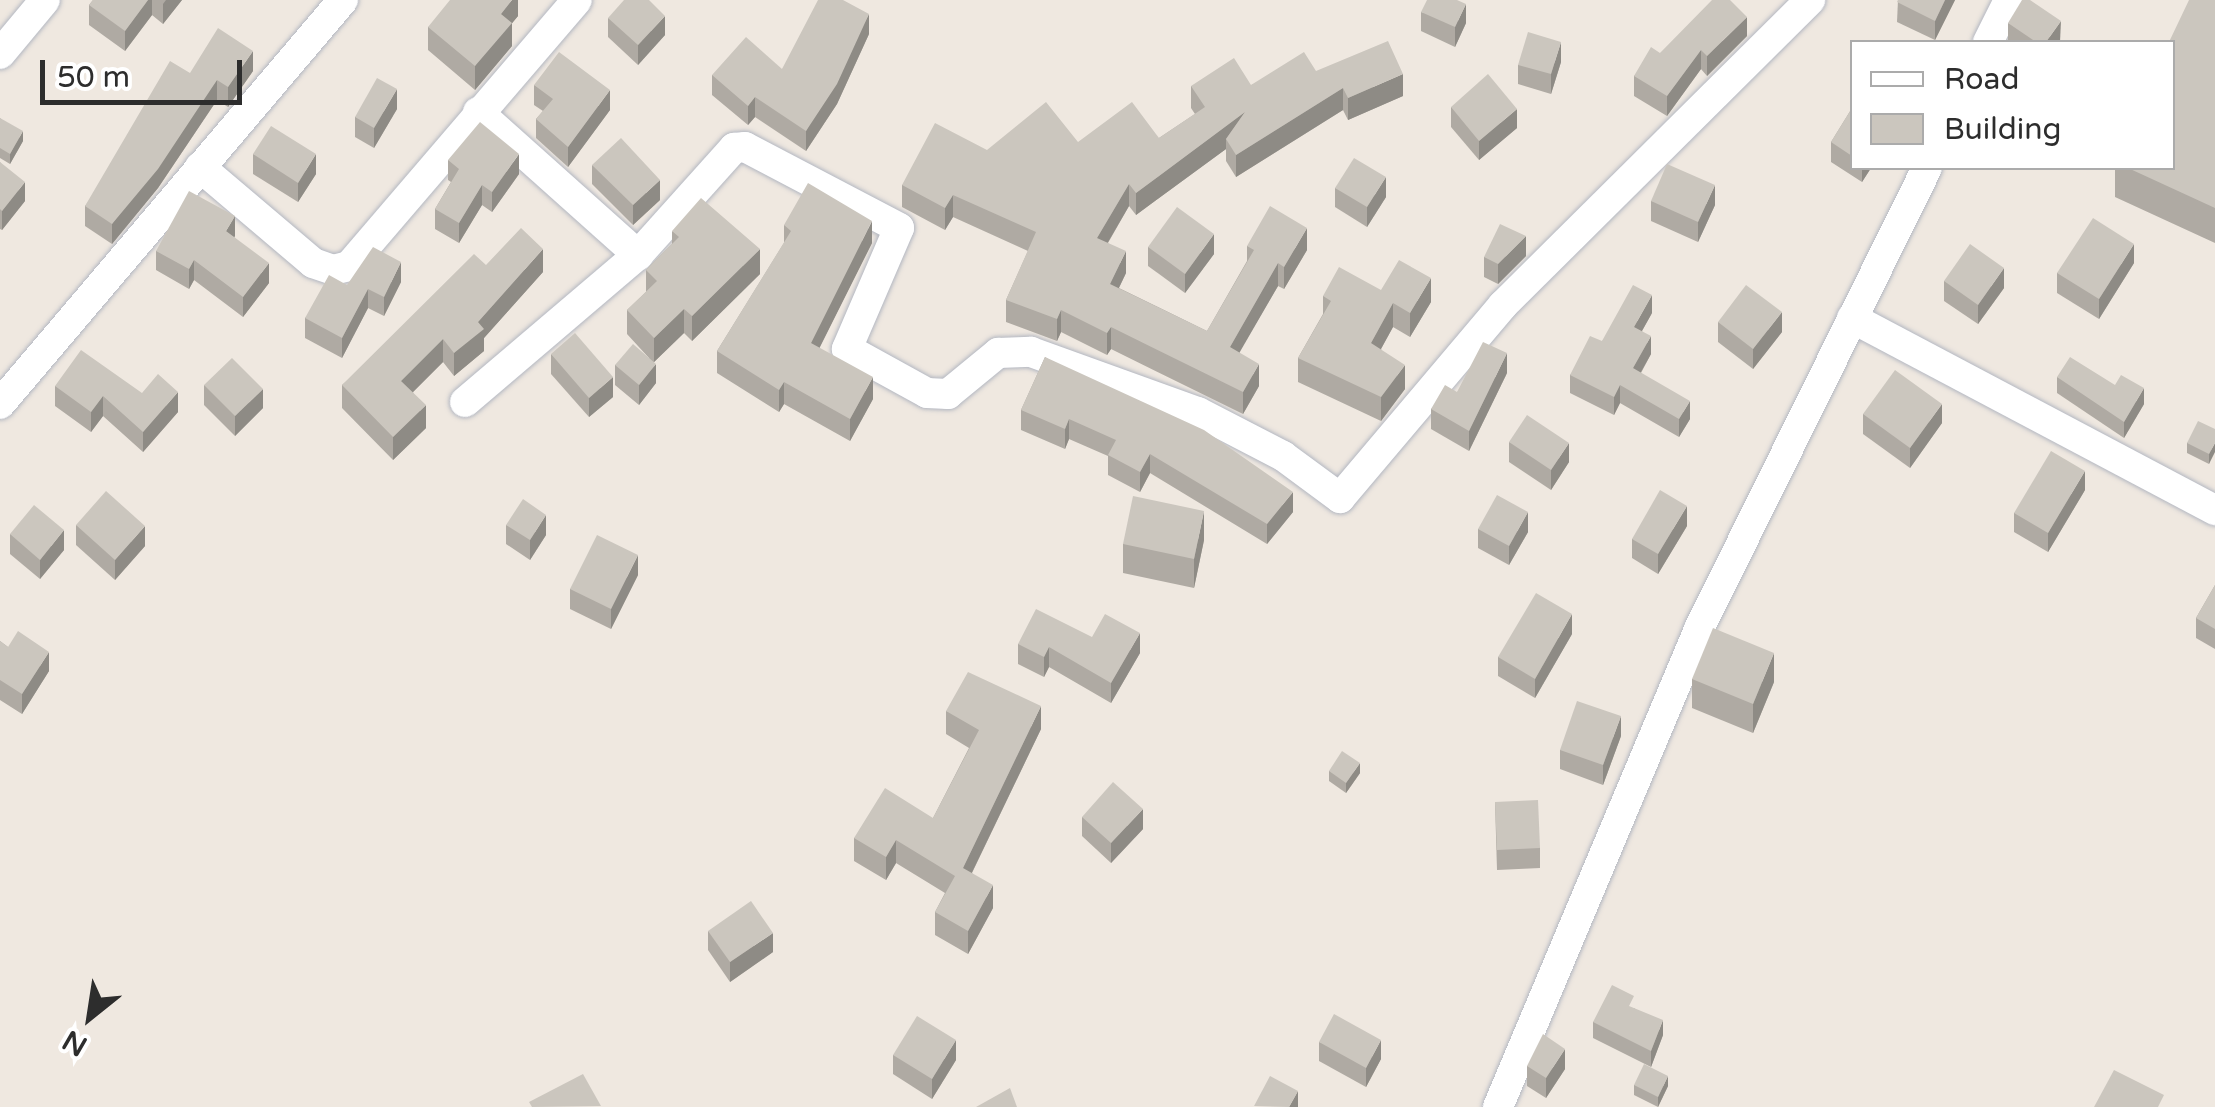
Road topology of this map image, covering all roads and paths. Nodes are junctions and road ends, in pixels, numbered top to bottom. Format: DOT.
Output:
graph roads {
  1 [pos="46,0"];
  2 [pos="343,0"];
  3 [pos="577,0"];
  4 [pos="1810,0"];
  5 [pos="2009,0"];
  6 [pos="1989,40"];
  7 [pos="3,42"];
  8 [pos="478,112"];
  9 [pos="200,166"];
  10 [pos="1926,170"];
  11 [pos="638,255"];
  12 [pos="1852,318"];
  13 [pos="464,402"];
  14 [pos="0,404"];
  15 [pos="2215,510"];
  16 [pos="1498,1107"];
  1 -- 7 [label="street"];
  2 -- 9 [label="street"];
  3 -- 8 [label="street"];
  4 -- 11 [label="street"];
  5 -- 6 [label="street"];
  8 -- 9 [label="street"];
  8 -- 11 [label="street"];
  9 -- 14 [label="street"];
  10 -- 12 [label="street"];
  11 -- 13 [label="street"];
  12 -- 15 [label="street"];
  12 -- 16 [label="street"];
}
